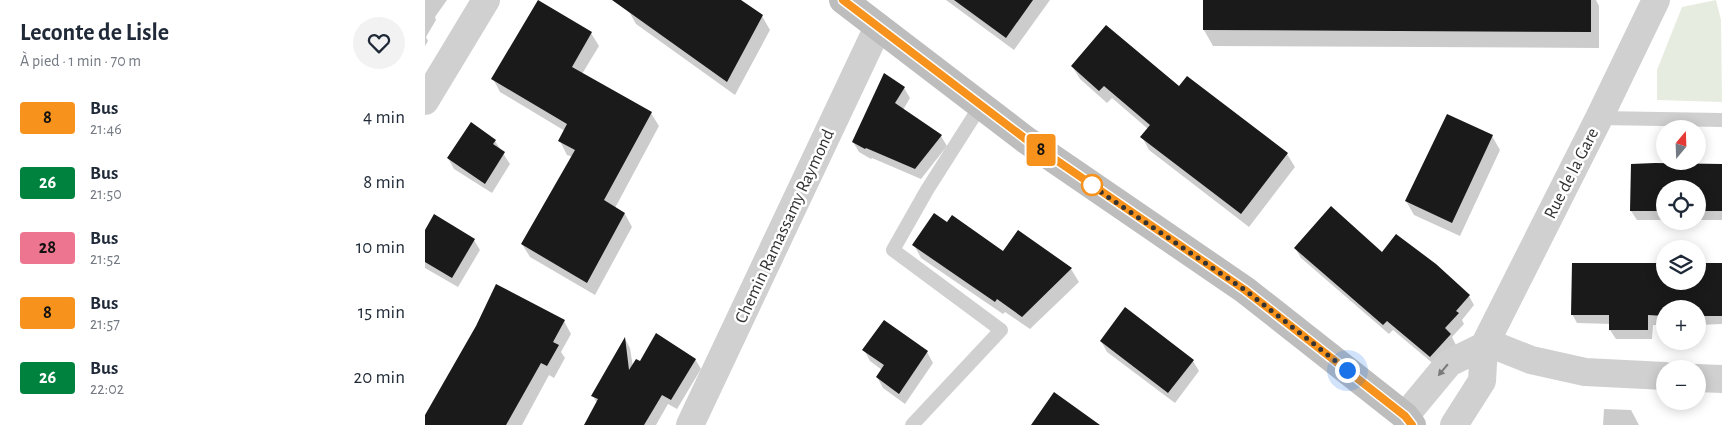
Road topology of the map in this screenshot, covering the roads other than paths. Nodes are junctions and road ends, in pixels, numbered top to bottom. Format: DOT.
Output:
graph roads {
  1 [pos="486,0"];
  2 [pos="843,0"];
  3 [pos="1656,0"];
  4 [pos="878,27"];
  5 [pos="425,101"];
  6 [pos="981,105"];
  7 [pos="1599,118"];
  8 [pos="1722,120"];
  9 [pos="1485,344"];
  10 [pos="1656,376"];
  11 [pos="1706,378"];
  12 [pos="1722,379"];
  13 [pos="1405,422"];
  14 [pos="690,425"];
  15 [pos="912,425"];
  16 [pos="1454,425"];
  1 -- 5 [label="street"];
  2 -- 4 [label="main road"];
  3 -- 7 [label="street, Rue de la Gare"];
  4 -- 6 [label="main road"];
  4 -- 14 [label="street, Chemin Ramassamy Raymond"];
  6 -- 13 [label="main road"];
  6 -- 15 [label="lane"];
  7 -- 8 [label="lane"];
  7 -- 9 [label="street, Rue de la Gare"];
  9 -- 10 [label="street"];
  9 -- 13 [label="street, one-way"];
  9 -- 16 [label="street, Rue de la Gare"];
  11 -- 12 [label="street"];
}
